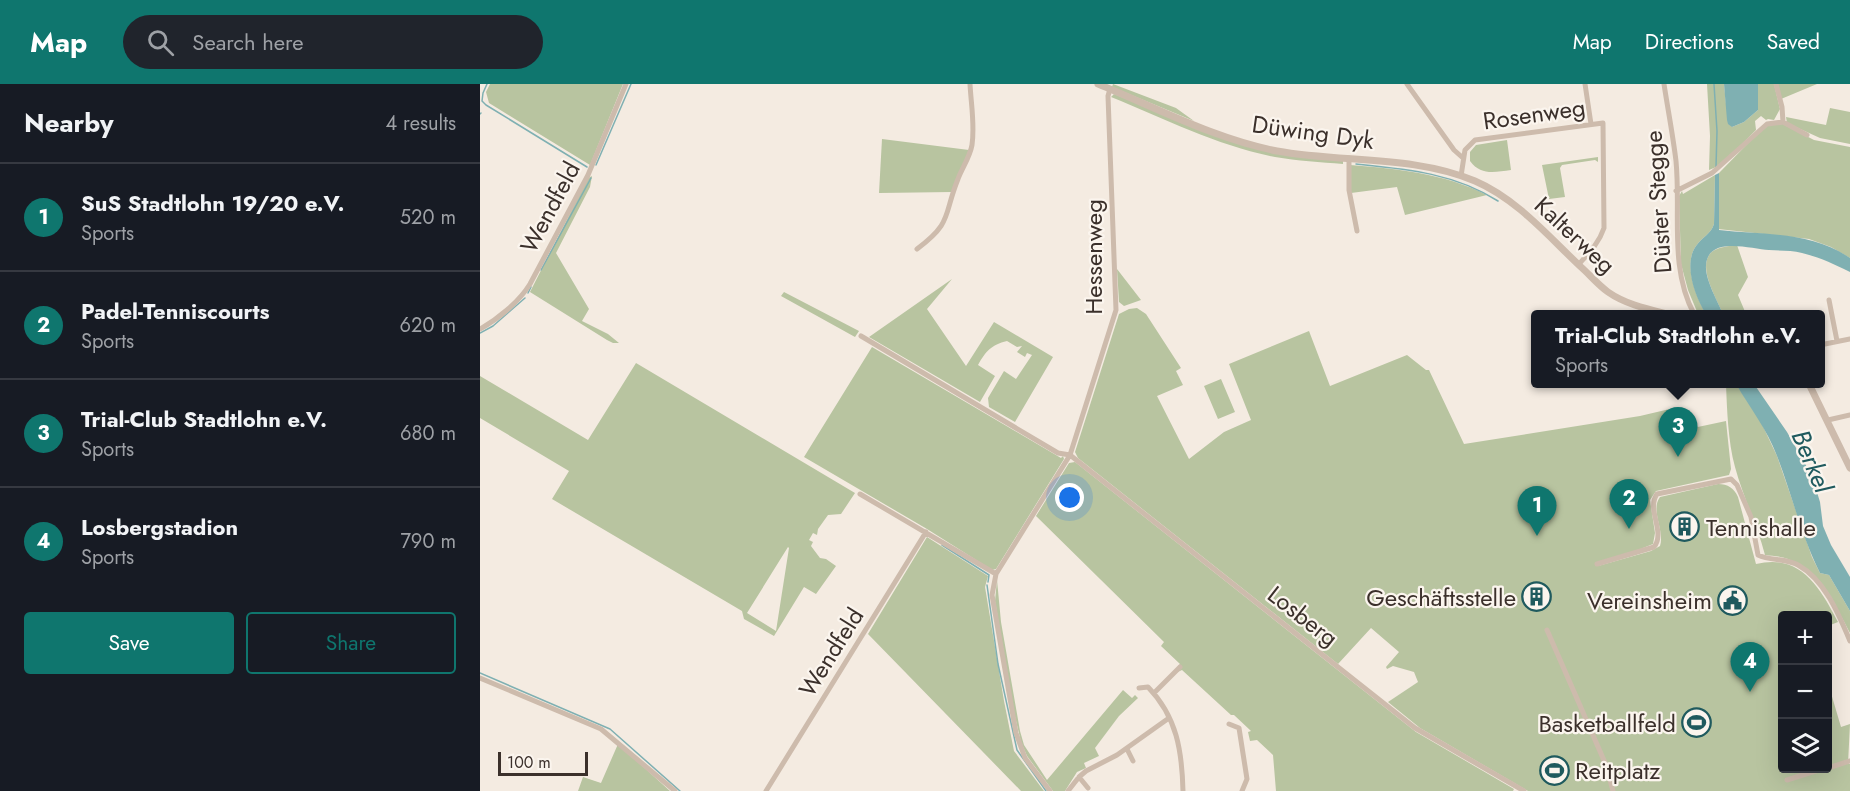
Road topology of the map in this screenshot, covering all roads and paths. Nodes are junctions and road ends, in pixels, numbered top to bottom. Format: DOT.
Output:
graph roads {
  1 [pos="626,84"];
  2 [pos="970,84"];
  3 [pos="1098,84"];
  4 [pos="1407,84"];
  5 [pos="1585,84"];
  6 [pos="1665,84"];
  7 [pos="1776,84"];
  8 [pos="1110,89"];
  9 [pos="1783,122"];
  10 [pos="1591,124"];
  11 [pos="1807,135"];
  12 [pos="1349,158"];
  13 [pos="1463,158"];
  14 [pos="1461,176"];
  15 [pos="1676,191"];
  16 [pos="1357,231"];
  17 [pos="917,249"];
  18 [pos="1579,264"];
  19 [pos="1829,300"];
  20 [pos="1650,310"];
  21 [pos="1691,310"];
  22 [pos="480,329"];
  23 [pos="861,336"];
  24 [pos="1850,339"];
  25 [pos="1837,341"];
  26 [pos="1825,344"];
  27 [pos="1811,388"];
  28 [pos="1850,416"];
  29 [pos="1827,420"];
  30 [pos="1070,455"];
  31 [pos="1850,468"];
  32 [pos="860,494"];
  33 [pos="926,532"];
  34 [pos="1597,564"];
  35 [pos="996,574"];
  36 [pos="1547,630"];
  37 [pos="1850,641"];
  38 [pos="1180,667"];
  39 [pos="480,678"];
  40 [pos="1139,688"];
  41 [pos="1154,693"];
  42 [pos="1169,718"];
  43 [pos="1229,724"];
  44 [pos="1126,748"];
  45 [pos="1133,761"];
  46 [pos="1850,761"];
  47 [pos="1832,766"];
  48 [pos="1810,773"];
  49 [pos="1079,777"];
  50 [pos="1787,780"];
  51 [pos="1088,788"];
  52 [pos="675,791"];
  53 [pos="766,791"];
  54 [pos="1050,791"];
  55 [pos="1068,791"];
  56 [pos="1183,791"];
  57 [pos="1242,791"];
  58 [pos="1524,791"];
  59 [pos="1613,791"];
  1 -- 22 [label="street, Wendfeld"];
  2 -- 17 [label="street"];
  3 -- 8 [label="street, Düwing Dyk"];
  4 -- 13 [label="street"];
  5 -- 10 [label="street"];
  6 -- 15 [label="street, Düster Stegge"];
  7 -- 9 [label="street"];
  8 -- 12 [label="street, Düwing Dyk"];
  8 -- 30 [label="street, Hessenweg"];
  9 -- 11 [label="street"];
  9 -- 15 [label="street"];
  10 -- 13 [label="street, Rosenweg"];
  10 -- 18 [label="street, Rosenweg"];
  12 -- 14 [label="street, Düwing Dyk"];
  12 -- 16 [label="street"];
  13 -- 14 [label="street, Rosenweg"];
  14 -- 18 [label="street, Kalterweg"];
  15 -- 21 [label="street, Düster Stegge"];
  18 -- 20 [label="street, Kalterweg"];
  19 -- 25 [label="street"];
  23 -- 30 [label="street"];
  24 -- 25 [label="street"];
  25 -- 26 [label="street"];
  27 -- 29 [label="street"];
  28 -- 29 [label="street"];
  29 -- 31 [label="street"];
  30 -- 35 [label="street, Hessenweg"];
  30 -- 58 [label="street, Losberg"];
  32 -- 33 [label="street"];
  33 -- 35 [label="street"];
  33 -- 53 [label="street, Wendfeld"];
  34 -- 37 [label="street"];
  35 -- 54 [label="street, Hessenweg"];
  36 -- 59 [label="street"];
  38 -- 41 [label="street"];
  39 -- 52 [label="street"];
  40 -- 41 [label="street"];
  41 -- 42 [label="street"];
  42 -- 44 [label="street"];
  42 -- 56 [label="street"];
  43 -- 57 [label="street"];
  44 -- 45 [label="street"];
  44 -- 49 [label="street"];
  46 -- 47 [label="street"];
  48 -- 50 [label="street"];
  49 -- 51 [label="street"];
  49 -- 55 [label="street"];
}
